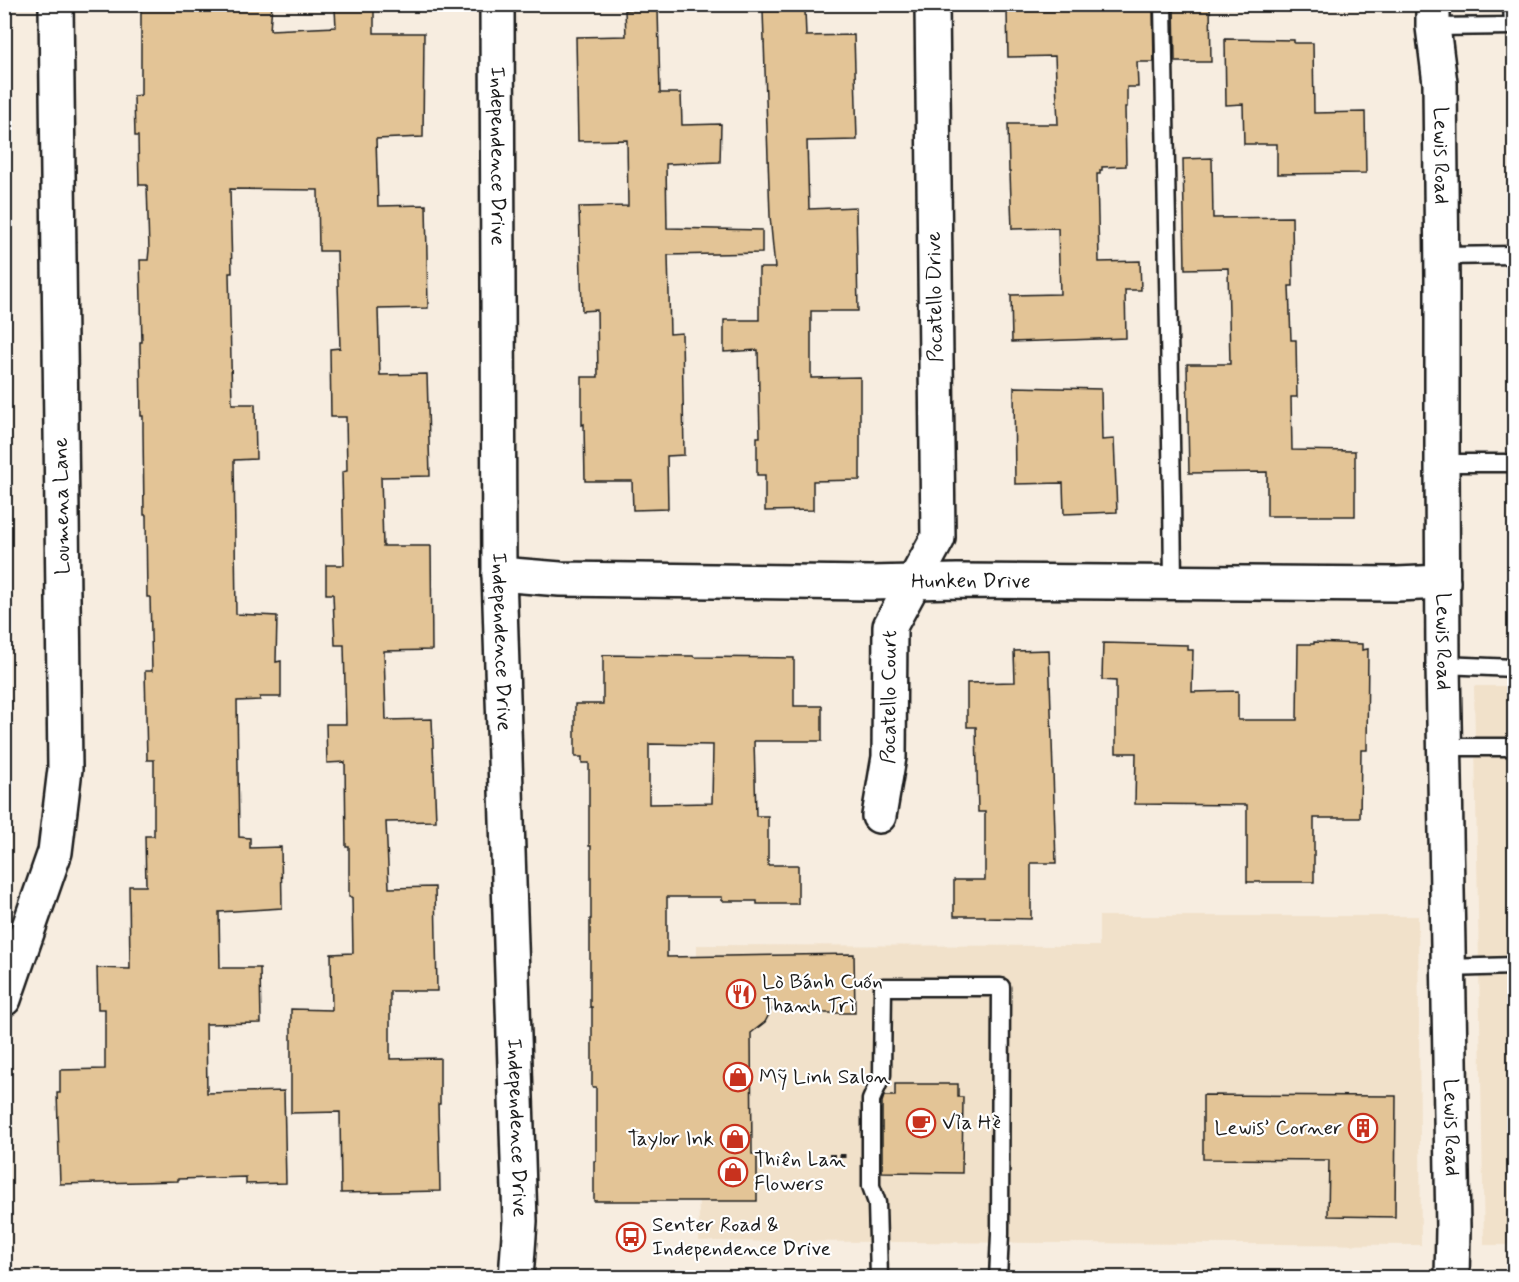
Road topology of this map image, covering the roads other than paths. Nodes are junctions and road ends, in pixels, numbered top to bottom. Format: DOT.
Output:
graph roads {
  1 [pos="56,4"];
  2 [pos="497,4"];
  3 [pos="932,4"];
  4 [pos="1162,4"];
  5 [pos="1512,4"];
  6 [pos="1433,16"];
  7 [pos="1514,26"];
  8 [pos="1515,255"];
  9 [pos="1441,256"];
  10 [pos="1442,463"];
  11 [pos="1515,463"];
  12 [pos="499,574"];
  13 [pos="914,582"];
  14 [pos="1173,582"];
  15 [pos="1443,582"];
  16 [pos="1443,665"];
  17 [pos="1515,668"];
  18 [pos="1444,747"];
  19 [pos="1515,747"];
  20 [pos="879,816"];
  21 [pos="1515,966"];
  22 [pos="1448,968"];
  23 [pos="4,999"];
  24 [pos="516,1278"];
  25 [pos="879,1278"];
  26 [pos="998,1278"];
  27 [pos="1452,1278"];
  1 -- 23 [label="street, Loumena Lane"];
  2 -- 12 [label="street, Independence Drive"];
  3 -- 13 [label="street, Pocatello Drive"];
  4 -- 14 [label="lane"];
  5 -- 7 [label="lane"];
  6 -- 7 [label="lane"];
  6 -- 9 [label="street, Lewis Road"];
  8 -- 9 [label="lane"];
  9 -- 10 [label="street, Lewis Road"];
  10 -- 11 [label="lane"];
  10 -- 15 [label="street, Lewis Road"];
  12 -- 13 [label="street, Hunken Drive"];
  12 -- 24 [label="street, Independence Drive"];
  13 -- 14 [label="street, Hunken Drive"];
  13 -- 20 [label="street, Pocatello Court"];
  14 -- 15 [label="street, Hunken Drive"];
  15 -- 16 [label="street, Lewis Road"];
  16 -- 17 [label="lane"];
  16 -- 18 [label="street, Lewis Road"];
  18 -- 19 [label="lane"];
  18 -- 22 [label="street, Lewis Road"];
  21 -- 22 [label="lane"];
  22 -- 27 [label="street, Lewis Road"];
  25 -- 26 [label="lane"];
}
